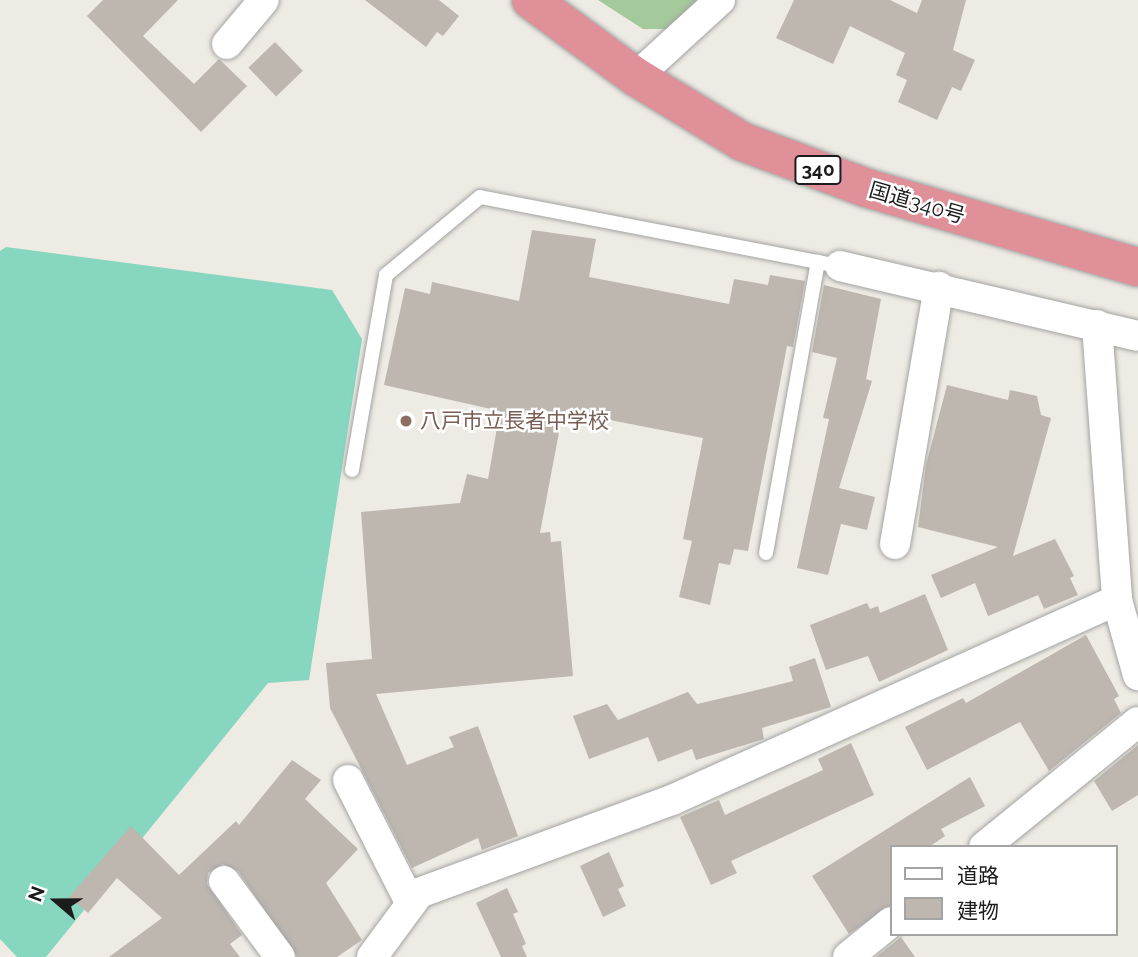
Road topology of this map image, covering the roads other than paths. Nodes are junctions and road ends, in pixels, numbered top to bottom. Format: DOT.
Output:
graph roads {
  1 [pos="264,0"];
  2 [pos="531,0"];
  3 [pos="720,0"];
  4 [pos="227,44"];
  5 [pos="636,77"];
  6 [pos="829,264"];
  7 [pos="1138,267"];
  8 [pos="939,287"];
  9 [pos="1097,325"];
  10 [pos="1138,336"];
  11 [pos="352,470"];
  12 [pos="895,544"];
  13 [pos="766,553"];
  14 [pos="1117,600"];
  15 [pos="1134,643"];
  16 [pos="1138,675"];
  17 [pos="1138,722"];
  18 [pos="348,780"];
  19 [pos="986,845"];
  20 [pos="224,881"];
  21 [pos="411,904"];
  22 [pos="890,923"];
  23 [pos="280,957"];
  24 [pos="372,957"];
  25 [pos="848,957"];
  1 -- 4 [label="street"];
  2 -- 5 [label="highway, 国道340号 / 340"];
  3 -- 5 [label="street"];
  5 -- 7 [label="highway, 国道340号 / 340"];
  6 -- 8 [label="street"];
  6 -- 11 [label="lane"];
  6 -- 13 [label="lane"];
  8 -- 9 [label="street"];
  8 -- 12 [label="street"];
  9 -- 10 [label="street"];
  9 -- 14 [label="street"];
  14 -- 15 [label="street"];
  14 -- 21 [label="street"];
  15 -- 16 [label="street"];
  17 -- 19 [label="street"];
  18 -- 21 [label="street"];
  20 -- 23 [label="street"];
  21 -- 24 [label="street"];
  22 -- 25 [label="street"];
}
